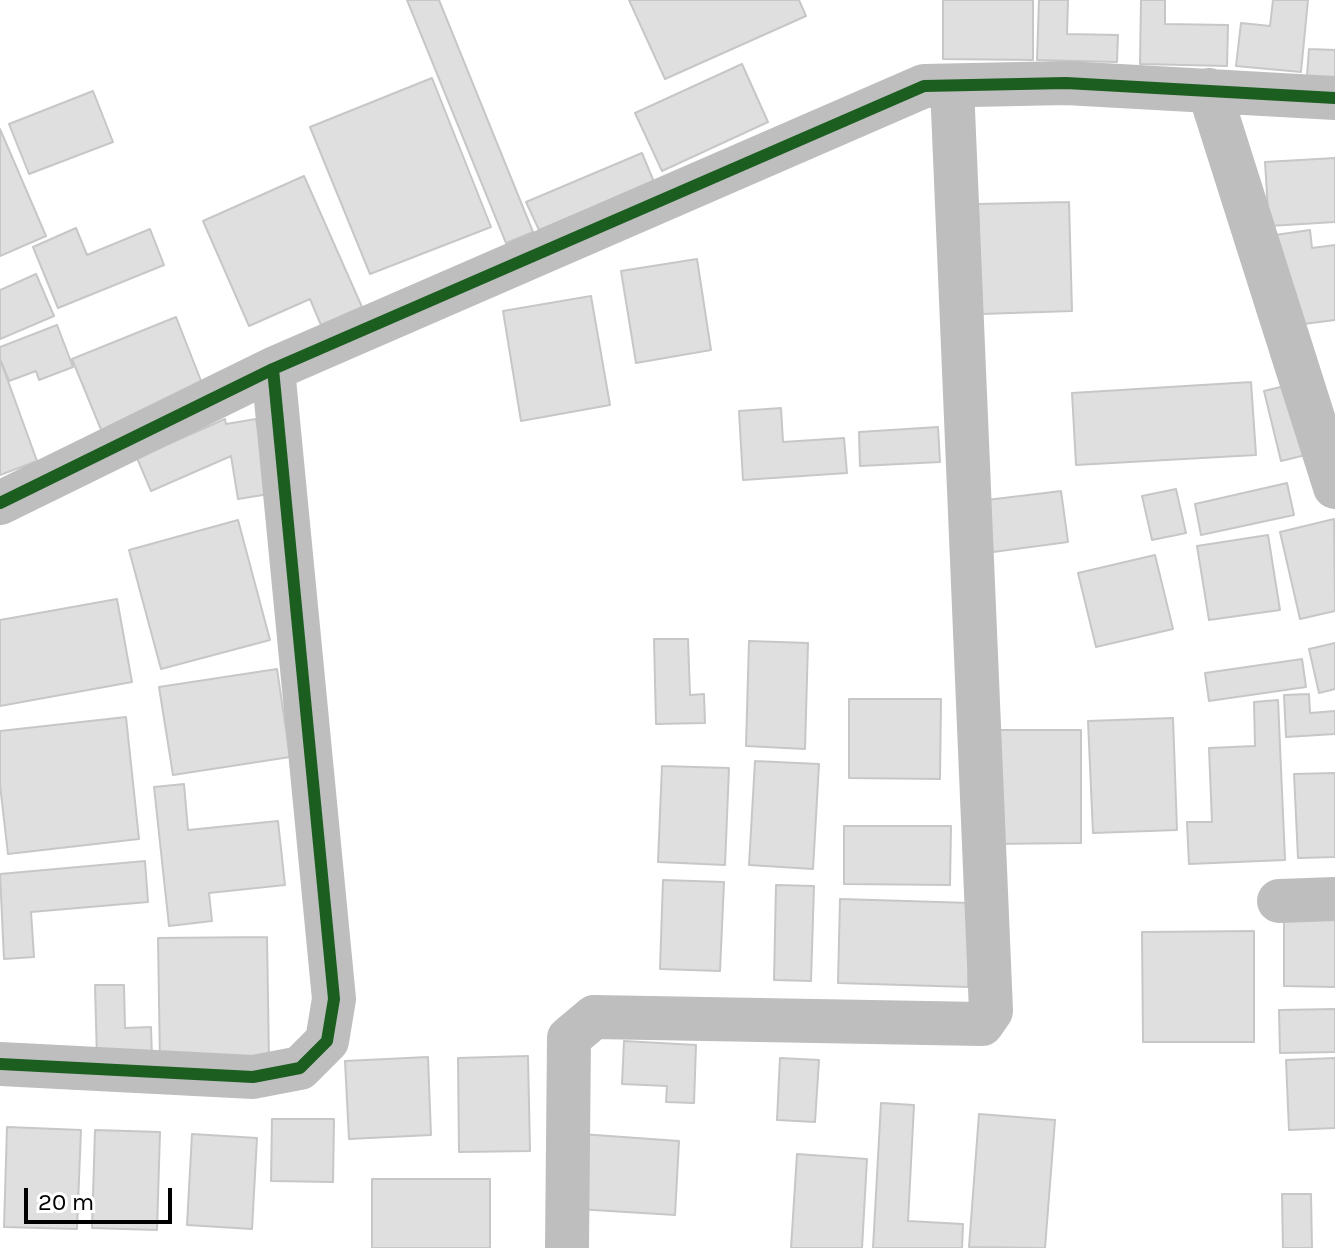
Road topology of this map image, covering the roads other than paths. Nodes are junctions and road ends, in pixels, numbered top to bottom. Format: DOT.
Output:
graph roads {
  1 [pos="952,86"];
  2 [pos="1209,90"];
  3 [pos="1335,98"];
  4 [pos="273,369"];
  5 [pos="1335,487"];
  6 [pos="0,503"];
  7 [pos="1335,899"];
  8 [pos="1279,901"];
  9 [pos="0,1064"];
  10 [pos="567,1248"];
  1 -- 2 [label="street"];
  1 -- 4 [label="street"];
  1 -- 10 [label="street"];
  2 -- 3 [label="street"];
  2 -- 5 [label="street"];
  4 -- 6 [label="street"];
  4 -- 9 [label="street"];
  7 -- 8 [label="street"];
}
